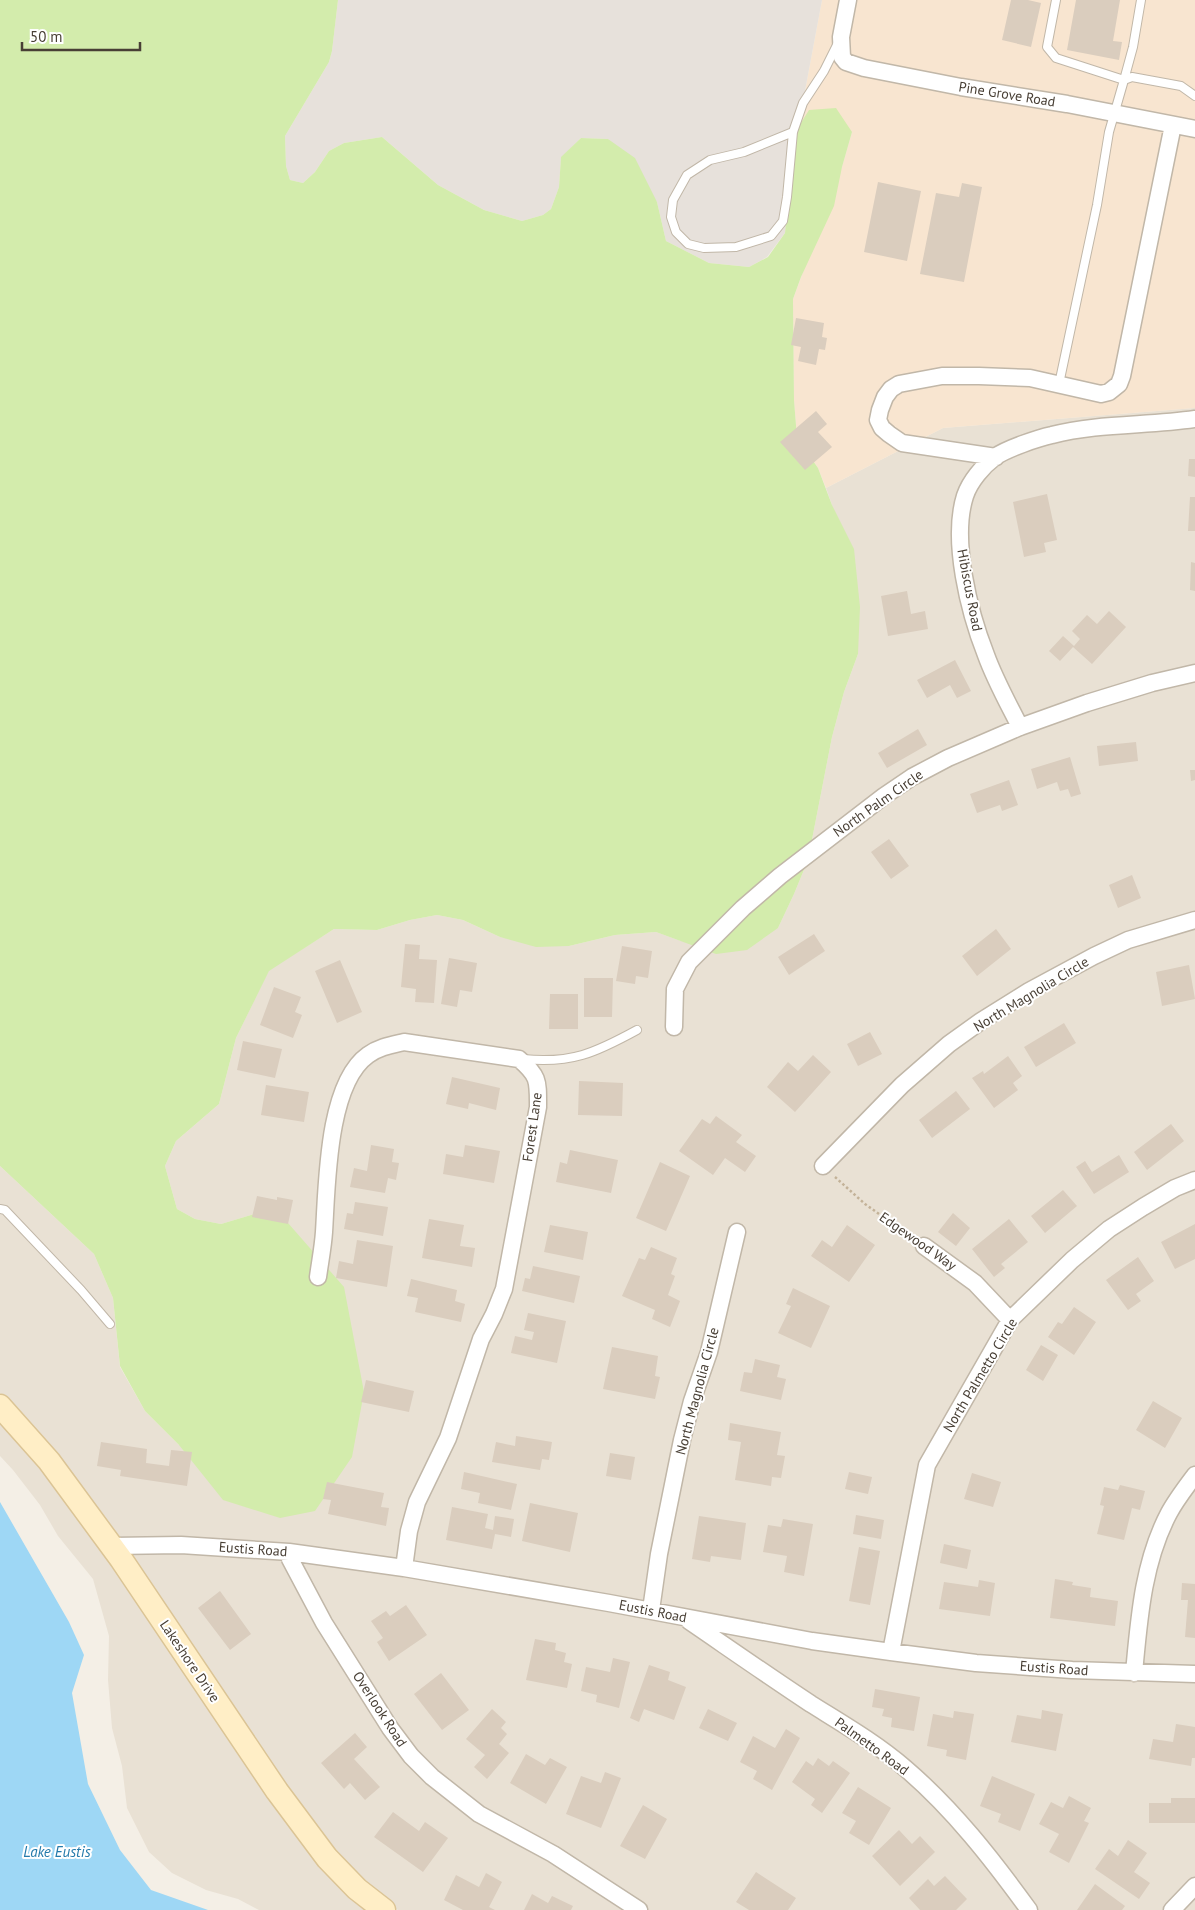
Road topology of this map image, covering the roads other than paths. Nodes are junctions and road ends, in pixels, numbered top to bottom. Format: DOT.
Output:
graph roads {
  1 [pos="848,0"];
  2 [pos="1056,0"];
  3 [pos="1142,0"];
  4 [pos="841,37"];
  5 [pos="1124,80"];
  6 [pos="1195,96"];
  7 [pos="1115,113"];
  8 [pos="1173,125"];
  9 [pos="1195,129"];
  10 [pos="793,132"];
  11 [pos="1059,384"];
  12 [pos="1195,419"];
  13 [pos="996,457"];
  14 [pos="1195,673"];
  15 [pos="1020,727"];
  16 [pos="1195,920"];
  17 [pos="674,1027"];
  18 [pos="637,1030"];
  19 [pos="519,1059"];
  20 [pos="823,1166"];
  21 [pos="1195,1180"];
  22 [pos="0,1209"];
  23 [pos="737,1232"];
  24 [pos="924,1246"];
  25 [pos="318,1277"];
  26 [pos="1010,1320"];
  27 [pos="110,1324"];
  28 [pos="0,1406"];
  29 [pos="1195,1475"];
  30 [pos="112,1546"];
  31 [pos="289,1552"];
  32 [pos="404,1568"];
  33 [pos="651,1610"];
  34 [pos="683,1617"];
  35 [pos="891,1652"];
  36 [pos="1134,1673"];
  37 [pos="1195,1674"];
  38 [pos="1195,1886"];
  39 [pos="384,1910"];
  40 [pos="639,1910"];
  41 [pos="1029,1910"];
  42 [pos="1172,1910"];
  1 -- 4 [label="street"];
  2 -- 5 [label="lane"];
  3 -- 5 [label="lane"];
  4 -- 7 [label="street, Pine Grove Road"];
  4 -- 10 [label="lane"];
  5 -- 6 [label="lane"];
  5 -- 7 [label="lane"];
  7 -- 8 [label="street, Pine Grove Road"];
  7 -- 11 [label="lane"];
  8 -- 9 [label="street, Pine Grove Road"];
  8 -- 11 [label="street"];
  10 -- 10 [label="lane"];
  11 -- 13 [label="street"];
  12 -- 13 [label="street"];
  13 -- 15 [label="street, Hibiscus Road"];
  14 -- 15 [label="street, North Palm Circle"];
  15 -- 17 [label="street, North Palm Circle"];
  16 -- 20 [label="street, North Magnolia Circle"];
  18 -- 19 [label="lane"];
  19 -- 25 [label="street"];
  19 -- 32 [label="street, Forest Lane"];
  21 -- 26 [label="street, North Palmetto Circle"];
  22 -- 27 [label="lane"];
  23 -- 33 [label="street, North Magnolia Circle"];
  24 -- 26 [label="street, Edgewood Way"];
  26 -- 35 [label="street, North Palmetto Circle"];
  28 -- 30 [label="street, Lakeshore Drive"];
  29 -- 36 [label="street"];
  30 -- 31 [label="street, Eustis Road"];
  30 -- 39 [label="street, Lakeshore Drive"];
  31 -- 32 [label="street, Eustis Road"];
  31 -- 40 [label="street, Overlook Road"];
  32 -- 33 [label="street, Eustis Road"];
  33 -- 34 [label="street, Eustis Road"];
  34 -- 35 [label="street, Eustis Road"];
  34 -- 41 [label="street, Palmetto Road"];
  35 -- 36 [label="street, Eustis Road"];
  36 -- 37 [label="street, Eustis Road"];
  38 -- 42 [label="street"];
}
